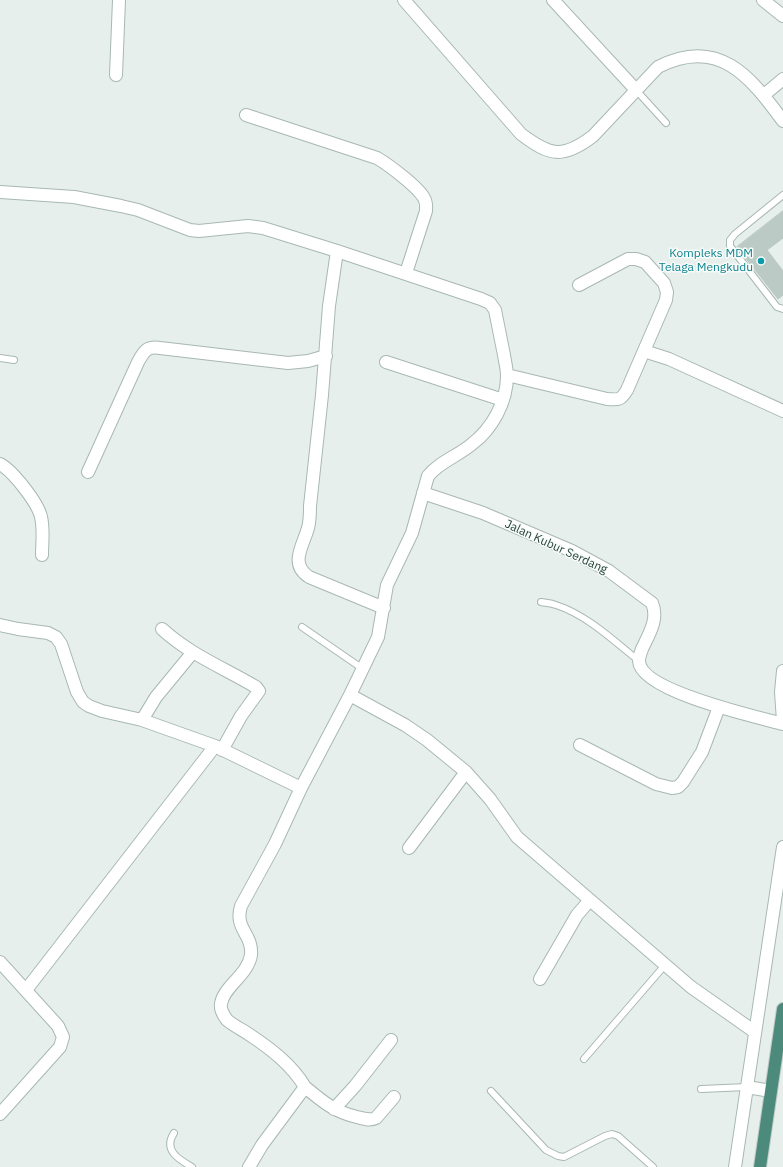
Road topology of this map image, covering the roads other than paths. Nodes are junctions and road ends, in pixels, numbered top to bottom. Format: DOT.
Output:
graph roads {
  1 [pos="119,0"];
  2 [pos="404,0"];
  3 [pos="553,0"];
  4 [pos="763,0"];
  5 [pos="783,16"];
  6 [pos="116,75"];
  7 [pos="783,79"];
  8 [pos="636,90"];
  9 [pos="764,95"];
  10 [pos="246,115"];
  11 [pos="783,121"];
  12 [pos="666,122"];
  13 [pos="0,192"];
  14 [pos="783,195"];
  15 [pos="337,250"];
  16 [pos="406,273"];
  17 [pos="579,285"];
  18 [pos="783,309"];
  19 [pos="644,351"];
  20 [pos="326,356"];
  21 [pos="0,358"];
  22 [pos="14,360"];
  23 [pos="386,362"];
  24 [pos="507,375"];
  25 [pos="502,400"];
  26 [pos="783,411"];
  27 [pos="0,464"];
  28 [pos="88,472"];
  29 [pos="423,493"];
  30 [pos="42,555"];
  31 [pos="541,602"];
  32 [pos="384,608"];
  33 [pos="0,625"];
  34 [pos="302,627"];
  35 [pos="162,629"];
  36 [pos="193,652"];
  37 [pos="639,661"];
  38 [pos="363,669"];
  39 [pos="783,671"];
  40 [pos="350,695"];
  41 [pos="719,707"];
  42 [pos="142,720"];
  43 [pos="783,723"];
  44 [pos="580,745"];
  45 [pos="219,748"];
  46 [pos="466,772"];
  47 [pos="301,788"];
  48 [pos="783,847"];
  49 [pos="409,848"];
  50 [pos="590,900"];
  51 [pos="0,962"];
  52 [pos="665,965"];
  53 [pos="540,979"];
  54 [pos="26,990"];
  55 [pos="783,1009"];
  56 [pos="755,1032"];
  57 [pos="391,1040"];
  58 [pos="584,1059"];
  59 [pos="305,1087"];
  60 [pos="747,1087"];
  61 [pos="701,1089"];
  62 [pos="491,1091"];
  63 [pos="771,1091"];
  64 [pos="394,1097"];
  65 [pos="334,1109"];
  66 [pos="0,1114"];
  67 [pos="174,1133"];
  68 [pos="192,1167"];
  69 [pos="249,1167"];
  70 [pos="653,1167"];
  71 [pos="735,1167"];
  72 [pos="760,1167"];
  1 -- 6 [label="street"];
  2 -- 8 [label="street"];
  3 -- 8 [label="street"];
  4 -- 5 [label="street"];
  7 -- 9 [label="street"];
  8 -- 9 [label="street"];
  8 -- 12 [label="lane"];
  9 -- 11 [label="street"];
  10 -- 16 [label="street"];
  13 -- 15 [label="street"];
  14 -- 18 [label="lane"];
  15 -- 16 [label="street"];
  15 -- 20 [label="street"];
  16 -- 24 [label="street"];
  17 -- 19 [label="street"];
  19 -- 24 [label="street"];
  19 -- 26 [label="street"];
  20 -- 28 [label="street"];
  20 -- 32 [label="street"];
  21 -- 22 [label="lane"];
  23 -- 25 [label="street"];
  24 -- 25 [label="street"];
  25 -- 29 [label="street"];
  27 -- 30 [label="street"];
  29 -- 32 [label="street"];
  29 -- 37 [label="street, Jalan Kubur Serdang"];
  31 -- 37 [label="lane"];
  32 -- 38 [label="street"];
  33 -- 42 [label="street"];
  34 -- 38 [label="lane"];
  35 -- 36 [label="street"];
  36 -- 42 [label="street"];
  36 -- 45 [label="street"];
  37 -- 41 [label="street"];
  38 -- 40 [label="street"];
  39 -- 43 [label="street"];
  40 -- 46 [label="street"];
  40 -- 47 [label="street"];
  41 -- 43 [label="street"];
  41 -- 44 [label="street"];
  42 -- 45 [label="street"];
  45 -- 47 [label="street"];
  45 -- 54 [label="street"];
  46 -- 49 [label="street"];
  46 -- 50 [label="street"];
  47 -- 59 [label="street"];
  48 -- 56 [label="street"];
  50 -- 52 [label="street"];
  50 -- 53 [label="street"];
  51 -- 54 [label="street"];
  52 -- 56 [label="street"];
  52 -- 58 [label="lane"];
  54 -- 66 [label="street"];
  55 -- 63 [label="highway"];
  56 -- 60 [label="street"];
  57 -- 65 [label="street"];
  59 -- 65 [label="street"];
  59 -- 69 [label="street"];
  60 -- 61 [label="lane"];
  60 -- 63 [label="street"];
  60 -- 71 [label="street"];
  62 -- 70 [label="lane"];
  63 -- 72 [label="highway"];
  64 -- 65 [label="street"];
  67 -- 68 [label="lane"];
}
